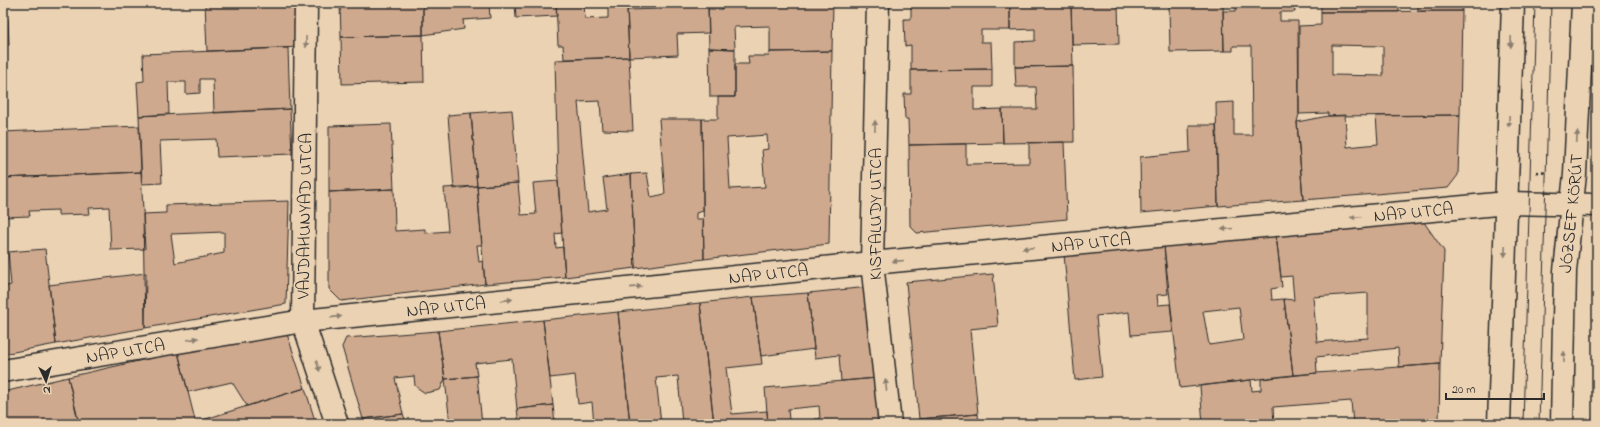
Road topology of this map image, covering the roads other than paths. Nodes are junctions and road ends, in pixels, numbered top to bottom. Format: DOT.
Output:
graph roads {
  1 [pos="306,3"];
  2 [pos="878,3"];
  3 [pos="1513,3"];
  4 [pos="1583,3"];
  5 [pos="1507,203"];
  6 [pos="1572,204"];
  7 [pos="1597,205"];
  8 [pos="872,263"];
  9 [pos="303,321"];
  10 [pos="3,371"];
  11 [pos="337,424"];
  12 [pos="890,424"];
  13 [pos="1499,424"];
  14 [pos="1562,424"];
  1 -- 9 [label="street, VAJDAHUNYAD UTCA, one-way"];
  8 -- 2 [label="street, KISFALUDY UTCA, one-way"];
  3 -- 5 [label="street, one-way"];
  6 -- 4 [label="street, JÓZSEF KÖRÚT, one-way"];
  5 -- 6 [label="street, NAP UTCA"];
  5 -- 8 [label="street, NAP UTCA, one-way"];
  5 -- 13 [label="street, one-way"];
  6 -- 7 [label="street, NAP UTCA"];
  14 -- 6 [label="street, JÓZSEF KÖRÚT, one-way"];
  9 -- 8 [label="street, NAP UTCA, one-way"];
  12 -- 8 [label="street, KISFALUDY UTCA, one-way"];
  10 -- 9 [label="street, NAP UTCA, one-way"];
  9 -- 11 [label="street, VAJDAHUNYAD UTCA, one-way"];
}
